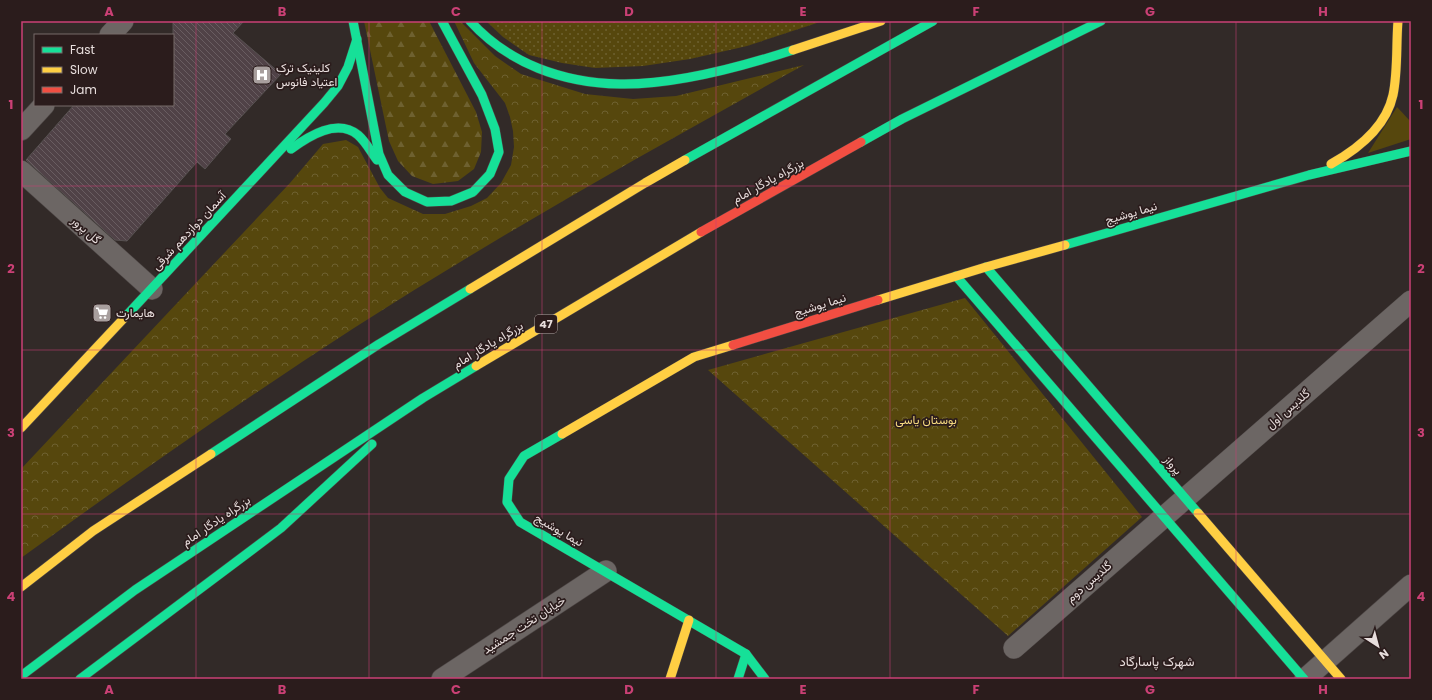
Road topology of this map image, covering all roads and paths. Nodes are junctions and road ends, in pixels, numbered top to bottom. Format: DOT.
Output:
graph roads {
  1 [pos="123,21"];
  2 [pos="346,21"];
  3 [pos="353,21"];
  4 [pos="442,21"];
  5 [pos="470,21"];
  6 [pos="880,21"];
  7 [pos="933,21"];
  8 [pos="1101,21"];
  9 [pos="1398,21"];
  10 [pos="111,34"];
  11 [pos="1405,36"];
  12 [pos="357,39"];
  13 [pos="43,106"];
  14 [pos="21,130"];
  15 [pos="1411,151"];
  16 [pos="21,170"];
  17 [pos="261,171"];
  18 [pos="388,175"];
  19 [pos="1309,175"];
  20 [pos="986,267"];
  21 [pos="956,276"];
  22 [pos="152,289"];
  23 [pos="1411,301"];
  24 [pos="423,398"];
  25 [pos="21,428"];
  26 [pos="1185,498"];
  27 [pos="1164,517"];
  28 [pos="606,571"];
  29 [pos="1411,585"];
  30 [pos="21,587"];
  31 [pos="689,620"];
  32 [pos="1014,648"];
  33 [pos="746,654"];
  34 [pos="1325,661"];
  35 [pos="21,676"];
  36 [pos="80,679"];
  37 [pos="442,679"];
  38 [pos="670,679"];
  39 [pos="738,679"];
  40 [pos="766,679"];
  41 [pos="1304,679"];
  42 [pos="1341,679"];
  1 -- 10 [label="street"];
  2 -- 12 [label="main road"];
  3 -- 12 [label="main road"];
  4 -- 18 [label="main road"];
  5 -- 6 [label="main road"];
  7 -- 30 [label="main road"];
  8 -- 24 [label="main road, بزرگراه یادگار امام / 47"];
  9 -- 11 [label="main road"];
  9 -- 19 [label="main road"];
  12 -- 17 [label="main road, آسمان دوازدهم شرقی"];
  12 -- 18 [label="main road"];
  13 -- 14 [label="street"];
  15 -- 19 [label="main road"];
  16 -- 22 [label="street, گل پرور"];
  17 -- 18 [label="main road"];
  17 -- 22 [label="main road, آسمان دوازدهم شرقی"];
  19 -- 20 [label="main road, نیما یوشیج"];
  20 -- 21 [label="main road, نیما یوشیج"];
  20 -- 26 [label="main road, پرواز"];
  21 -- 27 [label="main road"];
  21 -- 28 [label="main road, نیما یوشیج"];
  22 -- 25 [label="main road, آسمان دوازدهم شرقی"];
  23 -- 26 [label="street, گلدیس اول"];
  24 -- 35 [label="main road, بزرگراه یادگار امام / 47"];
  24 -- 36 [label="main road"];
  26 -- 27 [label="street, گلدیس اول"];
  26 -- 34 [label="main road, پرواز"];
  27 -- 32 [label="street, گلدیس دوم"];
  27 -- 41 [label="main road"];
  28 -- 31 [label="main road, نیما یوشیج"];
  28 -- 37 [label="street, خیابان تخت جمشید"];
  29 -- 34 [label="street"];
  31 -- 33 [label="main road, نیما یوشیج"];
  31 -- 38 [label="main road"];
  33 -- 39 [label="main road"];
  33 -- 40 [label="main road"];
  34 -- 41 [label="street"];
  34 -- 42 [label="main road, پرواز"];
}
